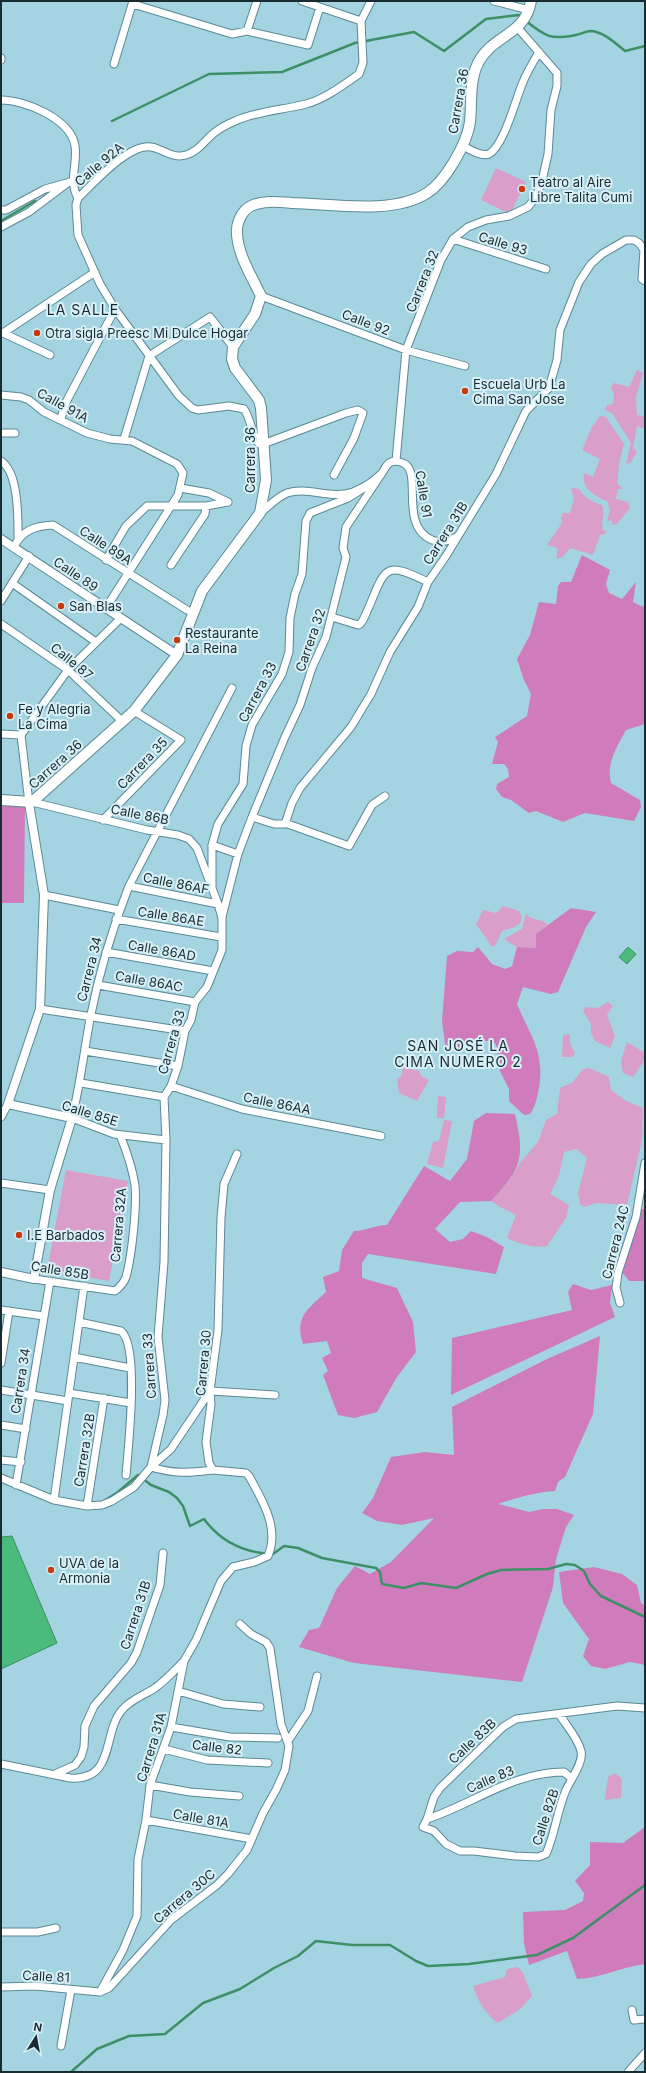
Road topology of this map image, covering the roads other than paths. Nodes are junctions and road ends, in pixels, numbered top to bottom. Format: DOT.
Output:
graph roads {
  1 [pos="257,1"];
  2 [pos="302,1"];
  3 [pos="370,1"];
  4 [pos="494,1"];
  5 [pos="133,2"];
  6 [pos="530,6"];
  7 [pos="320,7"];
  8 [pos="361,21"];
  9 [pos="517,27"];
  10 [pos="247,31"];
  11 [pos="539,52"];
  12 [pos="114,64"];
  13 [pos="1,100"];
  14 [pos="463,146"];
  15 [pos="71,182"];
  16 [pos="78,198"];
  17 [pos="1,210"];
  18 [pos="1,227"];
  19 [pos="453,239"];
  20 [pos="546,269"];
  21 [pos="95,272"];
  22 [pos="645,281"];
  23 [pos="261,296"];
  24 [pos="115,309"];
  25 [pos="2,333"];
  26 [pos="233,347"];
  27 [pos="406,350"];
  28 [pos="50,354"];
  29 [pos="149,356"];
  30 [pos="465,366"];
  31 [pos="1,394"];
  32 [pos="61,420"];
  33 [pos="1,433"];
  34 [pos="15,433"];
  35 [pos="124,439"];
  36 [pos="264,444"];
  37 [pos="396,461"];
  38 [pos="3,462"];
  39 [pos="382,473"];
  40 [pos="334,475"];
  41 [pos="180,488"];
  42 [pos="364,488"];
  43 [pos="171,505"];
  44 [pos="206,506"];
  45 [pos="260,513"];
  46 [pos="458,536"];
  47 [pos="18,538"];
  48 [pos="1,539"];
  49 [pos="14,547"];
  50 [pos="28,556"];
  51 [pos="106,560"];
  52 [pos="171,564"];
  53 [pos="128,574"];
  54 [pos="428,582"];
  55 [pos="12,583"];
  56 [pos="1,601"];
  57 [pos="106,608"];
  58 [pos="186,610"];
  59 [pos="332,617"];
  60 [pos="121,618"];
  61 [pos="1,624"];
  62 [pos="96,642"];
  63 [pos="177,655"];
  64 [pos="68,670"];
  65 [pos="232,688"];
  66 [pos="134,711"];
  67 [pos="123,722"];
  68 [pos="1,734"];
  69 [pos="21,735"];
  70 [pos="385,796"];
  71 [pos="1,800"];
  72 [pos="31,802"];
  73 [pos="252,817"];
  74 [pos="103,820"];
  75 [pos="285,823"];
  76 [pos="158,832"];
  77 [pos="212,845"];
  78 [pos="238,854"];
  79 [pos="129,886"];
  80 [pos="212,888"];
  81 [pos="44,895"];
  82 [pos="218,904"];
  83 [pos="119,910"];
  84 [pos="222,918"];
  85 [pos="116,919"];
  86 [pos="221,937"];
  87 [pos="106,952"];
  88 [pos="214,971"];
  89 [pos="98,984"];
  90 [pos="195,1002"];
  91 [pos="40,1009"];
  92 [pos="91,1018"];
  93 [pos="185,1031"];
  94 [pos="85,1051"];
  95 [pos="178,1066"];
  96 [pos="81,1083"];
  97 [pos="171,1086"];
  98 [pos="164,1097"];
  99 [pos="8,1104"];
  100 [pos="1,1117"];
  101 [pos="72,1118"];
  102 [pos="120,1135"];
  103 [pos="381,1136"];
  104 [pos="166,1140"];
  105 [pos="237,1154"];
  106 [pos="645,1163"];
  107 [pos="1,1183"];
  108 [pos="50,1190"];
  109 [pos="1,1272"];
  110 [pos="34,1279"];
  111 [pos="50,1281"];
  112 [pos="84,1286"];
  113 [pos="115,1291"];
  114 [pos="620,1303"];
  115 [pos="1,1310"];
  116 [pos="9,1311"];
  117 [pos="44,1316"];
  118 [pos="79,1322"];
  119 [pos="74,1357"];
  120 [pos="1,1363"];
  121 [pos="130,1368"];
  122 [pos="1,1390"];
  123 [pos="210,1391"];
  124 [pos="69,1393"];
  125 [pos="31,1395"];
  126 [pos="275,1395"];
  127 [pos="104,1398"];
  128 [pos="68,1401"];
  129 [pos="131,1403"];
  130 [pos="1,1425"];
  131 [pos="26,1429"];
  132 [pos="1,1460"];
  133 [pos="21,1462"];
  134 [pos="151,1467"];
  135 [pos="213,1470"];
  136 [pos="126,1475"];
  137 [pos="1,1478"];
  138 [pos="16,1484"];
  139 [pos="54,1500"];
  140 [pos="87,1506"];
  141 [pos="163,1553"];
  142 [pos="240,1624"];
  143 [pos="184,1661"];
  144 [pos="317,1676"];
  145 [pos="178,1691"];
  146 [pos="260,1707"];
  147 [pos="645,1708"];
  148 [pos="559,1714"];
  149 [pos="171,1727"];
  150 [pos="278,1738"];
  151 [pos="288,1741"];
  152 [pos="164,1749"];
  153 [pos="268,1763"];
  154 [pos="1,1764"];
  155 [pos="56,1774"];
  156 [pos="571,1778"];
  157 [pos="150,1785"];
  158 [pos="239,1796"];
  159 [pos="427,1819"];
  160 [pos="146,1820"];
  161 [pos="252,1840"];
  162 [pos="56,1928"];
  163 [pos="1,1932"];
  164 [pos="1,1986"];
  165 [pos="71,1990"];
  166 [pos="100,1992"];
  167 [pos="632,2010"];
  168 [pos="645,2019"];
  169 [pos="61,2046"];
  170 [pos="643,2057"];
  171 [pos="628,2072"];
  1 -- 10 [label="street"];
  2 -- 7 [label="street"];
  3 -- 8 [label="street"];
  4 -- 6 [label="street"];
  5 -- 10 [label="street"];
  5 -- 12 [label="street"];
  6 -- 9 [label="main road, Carrera 36"];
  7 -- 8 [label="street"];
  7 -- 10 [label="street"];
  8 -- 16 [label="street, Calle 92A"];
  9 -- 11 [label="street, Carrera 32"];
  9 -- 14 [label="main road, Carrera 36"];
  11 -- 14 [label="street"];
  11 -- 19 [label="street, Carrera 32"];
  13 -- 15 [label="street"];
  14 -- 23 [label="main road, Carrera 36"];
  15 -- 16 [label="street"];
  15 -- 17 [label="street"];
  15 -- 18 [label="street"];
  16 -- 21 [label="street, Calle 92A"];
  19 -- 20 [label="street, Calle 93"];
  19 -- 27 [label="street, Carrera 32"];
  21 -- 24 [label="street, Calle 92A"];
  21 -- 25 [label="street"];
  22 -- 46 [label="street, Carrera 31B"];
  23 -- 26 [label="main road"];
  23 -- 27 [label="street, Calle 92"];
  24 -- 29 [label="street, Calle 92A"];
  24 -- 32 [label="street"];
  25 -- 28 [label="street"];
  26 -- 29 [label="street"];
  26 -- 36 [label="main road, Carrera 36"];
  27 -- 30 [label="street, Calle 92"];
  27 -- 37 [label="street, Carrera 32"];
  29 -- 35 [label="street"];
  29 -- 36 [label="street, Calle 92A"];
  31 -- 32 [label="street, Calle 91A"];
  32 -- 35 [label="street, Calle 91A"];
  33 -- 34 [label="street"];
  35 -- 41 [label="street, Calle 91A"];
  36 -- 40 [label="street"];
  36 -- 45 [label="main road, Carrera 36"];
  37 -- 39 [label="street, Calle 91"];
  37 -- 46 [label="street, Calle 91"];
  38 -- 47 [label="street"];
  39 -- 42 [label="street, Calle 91"];
  39 -- 59 [label="street, Carrera 32"];
  41 -- 43 [label="street"];
  41 -- 44 [label="street"];
  42 -- 45 [label="street, Calle 91"];
  42 -- 77 [label="street, Carrera 33"];
  43 -- 44 [label="street"];
  43 -- 51 [label="street"];
  43 -- 53 [label="street"];
  44 -- 52 [label="street"];
  45 -- 63 [label="main road, Carrera 36"];
  46 -- 54 [label="street, Carrera 31B"];
  47 -- 49 [label="street"];
  47 -- 51 [label="street, Calle 89A"];
  48 -- 49 [label="street, Calle 89"];
  49 -- 50 [label="street, Calle 89"];
  50 -- 55 [label="street"];
  50 -- 57 [label="street, Calle 89"];
  51 -- 53 [label="street, Calle 89A"];
  53 -- 57 [label="street"];
  53 -- 58 [label="street, Calle 89A"];
  54 -- 59 [label="street"];
  54 -- 75 [label="street, Carrera 31B"];
  55 -- 56 [label="street"];
  55 -- 62 [label="street"];
  57 -- 60 [label="street, Calle 89"];
  59 -- 73 [label="street, Carrera 32"];
  60 -- 62 [label="street"];
  60 -- 63 [label="street, Calle 89"];
  61 -- 64 [label="street, Calle 87"];
  62 -- 64 [label="street"];
  63 -- 66 [label="main road, Carrera 36"];
  64 -- 67 [label="street, Calle 87"];
  64 -- 69 [label="street"];
  65 -- 76 [label="street, Carrera 34"];
  66 -- 67 [label="main road, Carrera 36"];
  66 -- 74 [label="street, Carrera 35"];
  67 -- 72 [label="main road, Carrera 36"];
  68 -- 69 [label="street"];
  69 -- 72 [label="street"];
  70 -- 75 [label="street"];
  71 -- 72 [label="main road, Calle 86B"];
  72 -- 74 [label="street, Calle 86B"];
  72 -- 81 [label="street, Carrera 36"];
  73 -- 75 [label="street"];
  73 -- 78 [label="street"];
  74 -- 76 [label="street, Calle 86B"];
  76 -- 79 [label="street, Carrera 34"];
  76 -- 80 [label="street, Calle 86B"];
  77 -- 78 [label="street"];
  77 -- 80 [label="street, Carrera 33"];
  78 -- 84 [label="street"];
  79 -- 82 [label="street, Calle 86AF"];
  79 -- 83 [label="street, Carrera 34"];
  80 -- 82 [label="street, Carrera 33"];
  81 -- 83 [label="street"];
  81 -- 91 [label="street, Carrera 36"];
  82 -- 84 [label="street, Carrera 33"];
  83 -- 85 [label="street, Carrera 34"];
  84 -- 86 [label="street, Carrera 33"];
  85 -- 86 [label="street, Calle 86AE"];
  85 -- 87 [label="street, Carrera 34"];
  86 -- 88 [label="street, Carrera 33"];
  87 -- 88 [label="street, Calle 86AD"];
  87 -- 89 [label="street, Carrera 34"];
  88 -- 90 [label="street, Carrera 33"];
  89 -- 90 [label="street, Calle 86AC"];
  89 -- 92 [label="street, Carrera 34"];
  90 -- 93 [label="street, Carrera 33"];
  91 -- 92 [label="street"];
  91 -- 99 [label="street, Carrera 36"];
  92 -- 93 [label="street"];
  92 -- 94 [label="street, Carrera 34"];
  93 -- 95 [label="street, Carrera 33"];
  94 -- 95 [label="street"];
  94 -- 96 [label="street, Carrera 34"];
  95 -- 97 [label="street, Carrera 33"];
  96 -- 98 [label="street"];
  96 -- 101 [label="street, Carrera 34"];
  97 -- 98 [label="street, Carrera 33"];
  97 -- 103 [label="street, Calle 86AA"];
  98 -- 104 [label="street, Carrera 33"];
  99 -- 100 [label="street, Carrera 36"];
  99 -- 101 [label="street, Calle 85E"];
  101 -- 102 [label="street, Calle 85E"];
  101 -- 108 [label="street, Carrera 34"];
  102 -- 104 [label="street, Calle 85E"];
  102 -- 113 [label="street, Carrera 32A"];
  104 -- 134 [label="street, Carrera 33"];
  105 -- 123 [label="street, Carrera 30"];
  106 -- 114 [label="street, Carrera 24C"];
  107 -- 108 [label="street"];
  108 -- 110 [label="street, Carrera 34"];
  109 -- 110 [label="street, Calle 85B"];
  110 -- 111 [label="street, Calle 85B"];
  111 -- 112 [label="street, Calle 85B"];
  111 -- 117 [label="street, Carrera 34"];
  112 -- 113 [label="street, Calle 85B"];
  112 -- 118 [label="street"];
  115 -- 116 [label="street"];
  116 -- 117 [label="street"];
  116 -- 120 [label="street"];
  117 -- 125 [label="street, Carrera 34"];
  118 -- 119 [label="street"];
  118 -- 121 [label="street"];
  119 -- 121 [label="street"];
  119 -- 124 [label="street"];
  121 -- 129 [label="street"];
  122 -- 125 [label="street"];
  123 -- 126 [label="street"];
  123 -- 134 [label="street"];
  123 -- 135 [label="street, Carrera 30"];
  124 -- 127 [label="street"];
  124 -- 128 [label="street"];
  125 -- 128 [label="street"];
  125 -- 131 [label="street, Carrera 34"];
  127 -- 129 [label="street"];
  127 -- 140 [label="street, Carrera 32B"];
  128 -- 139 [label="street"];
  129 -- 136 [label="street"];
  130 -- 131 [label="street"];
  131 -- 133 [label="street, Carrera 34"];
  132 -- 133 [label="street"];
  133 -- 138 [label="street, Carrera 34"];
  134 -- 135 [label="street"];
  134 -- 140 [label="street"];
  135 -- 143 [label="street, Carrera 31A"];
  137 -- 138 [label="street"];
  138 -- 139 [label="street"];
  139 -- 140 [label="street"];
  141 -- 155 [label="street, Carrera 31B"];
  142 -- 151 [label="street"];
  143 -- 145 [label="street, Carrera 31A"];
  143 -- 155 [label="street"];
  144 -- 151 [label="street"];
  145 -- 146 [label="street"];
  145 -- 149 [label="street, Carrera 31A"];
  147 -- 148 [label="street"];
  148 -- 156 [label="street, Calle 82B"];
  148 -- 159 [label="street, Calle 83B"];
  149 -- 150 [label="street"];
  149 -- 152 [label="street, Carrera 31A"];
  151 -- 161 [label="street"];
  152 -- 153 [label="street, Calle 82"];
  152 -- 157 [label="street, Carrera 31A"];
  154 -- 155 [label="street"];
  156 -- 159 [label="street, Calle 83"];
  156 -- 159 [label="street, Calle 82B"];
  157 -- 158 [label="street"];
  157 -- 160 [label="street, Carrera 31A"];
  160 -- 161 [label="street, Calle 81A"];
  160 -- 166 [label="street, Carrera 31A"];
  161 -- 166 [label="street, Carrera 30C"];
  162 -- 163 [label="street"];
  164 -- 165 [label="street, Calle 81"];
  165 -- 166 [label="street, Calle 81"];
  165 -- 169 [label="street"];
  167 -- 168 [label="street"];
  170 -- 171 [label="street"];
}
